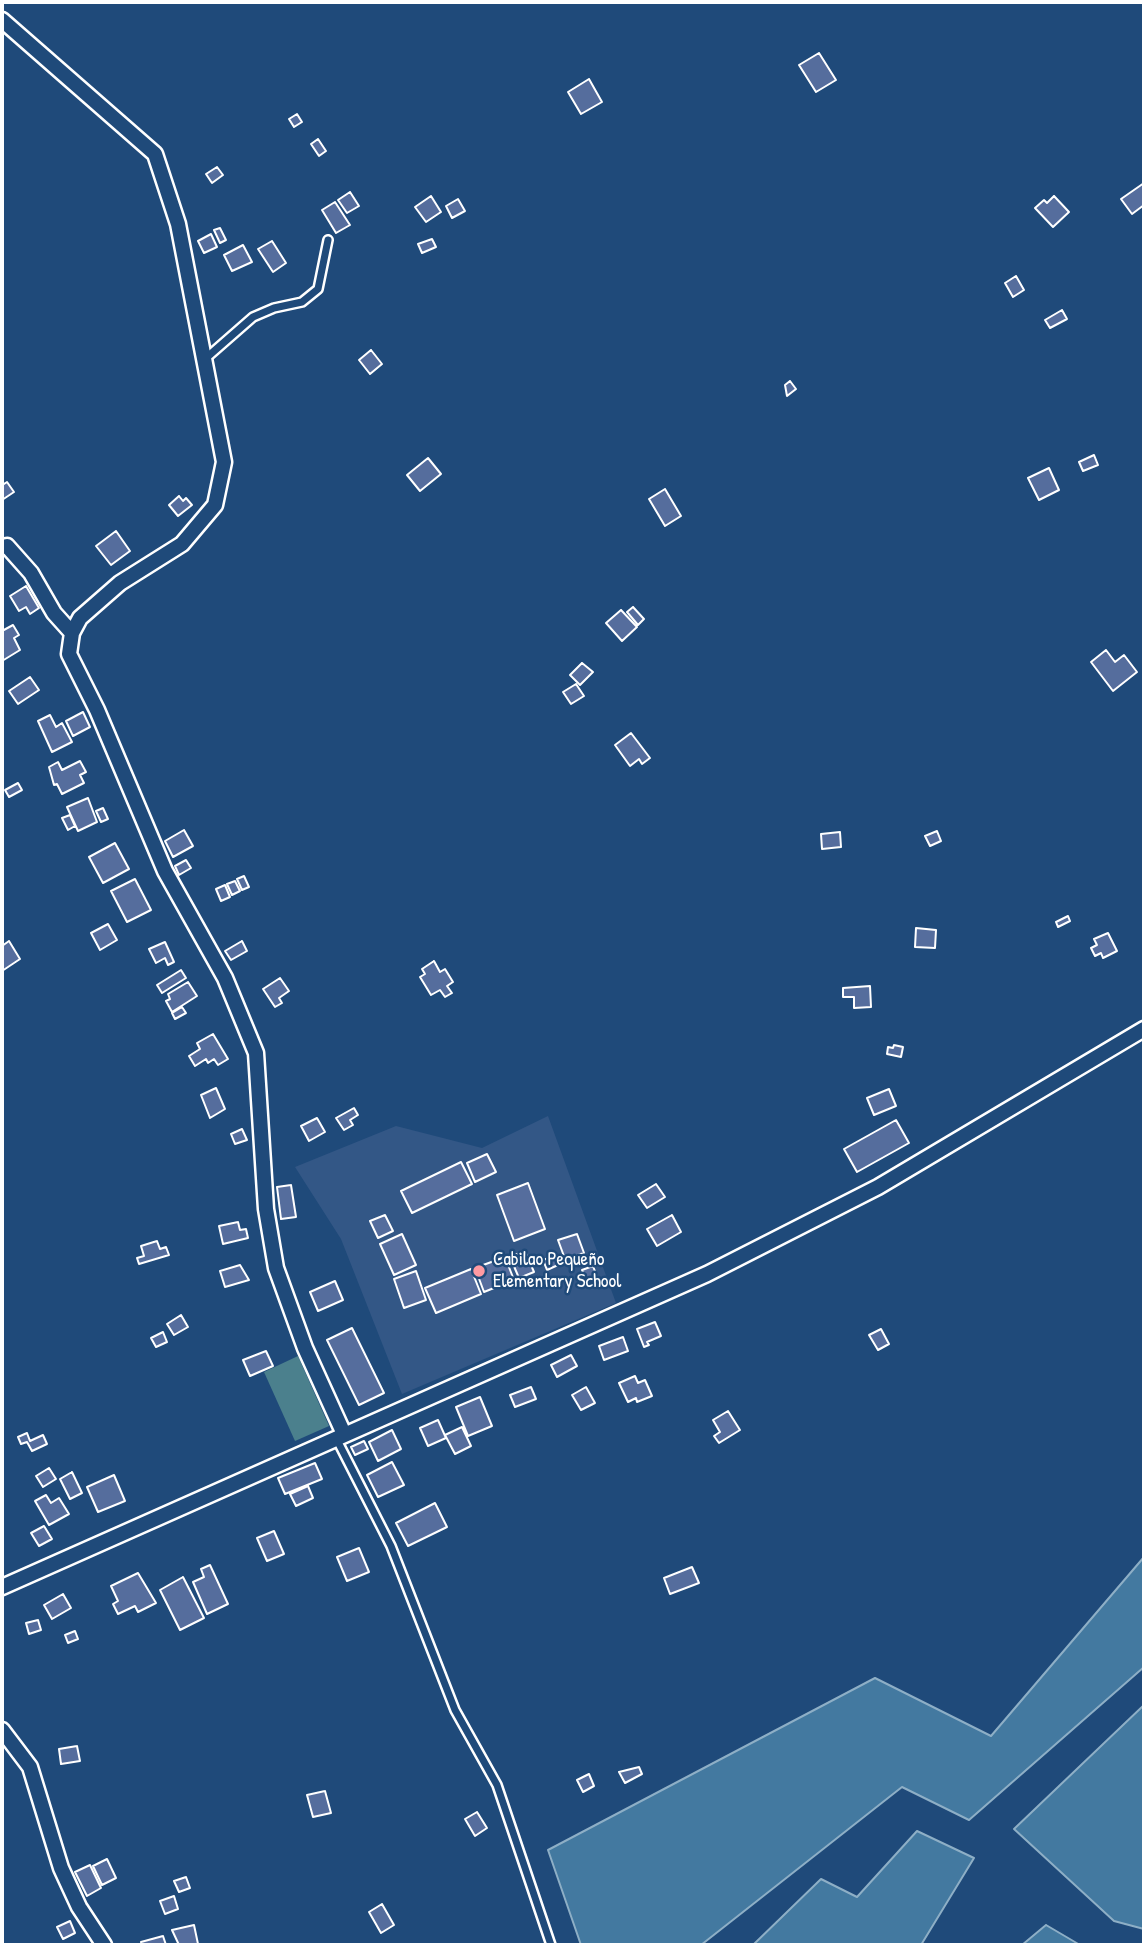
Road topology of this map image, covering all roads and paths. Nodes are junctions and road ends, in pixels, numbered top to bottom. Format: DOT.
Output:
graph roads {
  1 [pos="2,20"];
  2 [pos="328,240"];
  3 [pos="205,360"];
  4 [pos="2,547"];
  5 [pos="72,633"];
  6 [pos="1144,1029"];
  7 [pos="340,1436"];
  8 [pos="2,1587"];
  9 [pos="2,1730"];
  10 [pos="104,1945"];
  11 [pos="551,1945"];
  1 -- 3 [label="street"];
  2 -- 3 [label="lane"];
  3 -- 5 [label="street"];
  4 -- 5 [label="street"];
  5 -- 7 [label="street"];
  6 -- 7 [label="street"];
  7 -- 8 [label="street"];
  7 -- 11 [label="lane"];
  9 -- 10 [label="street"];
}
